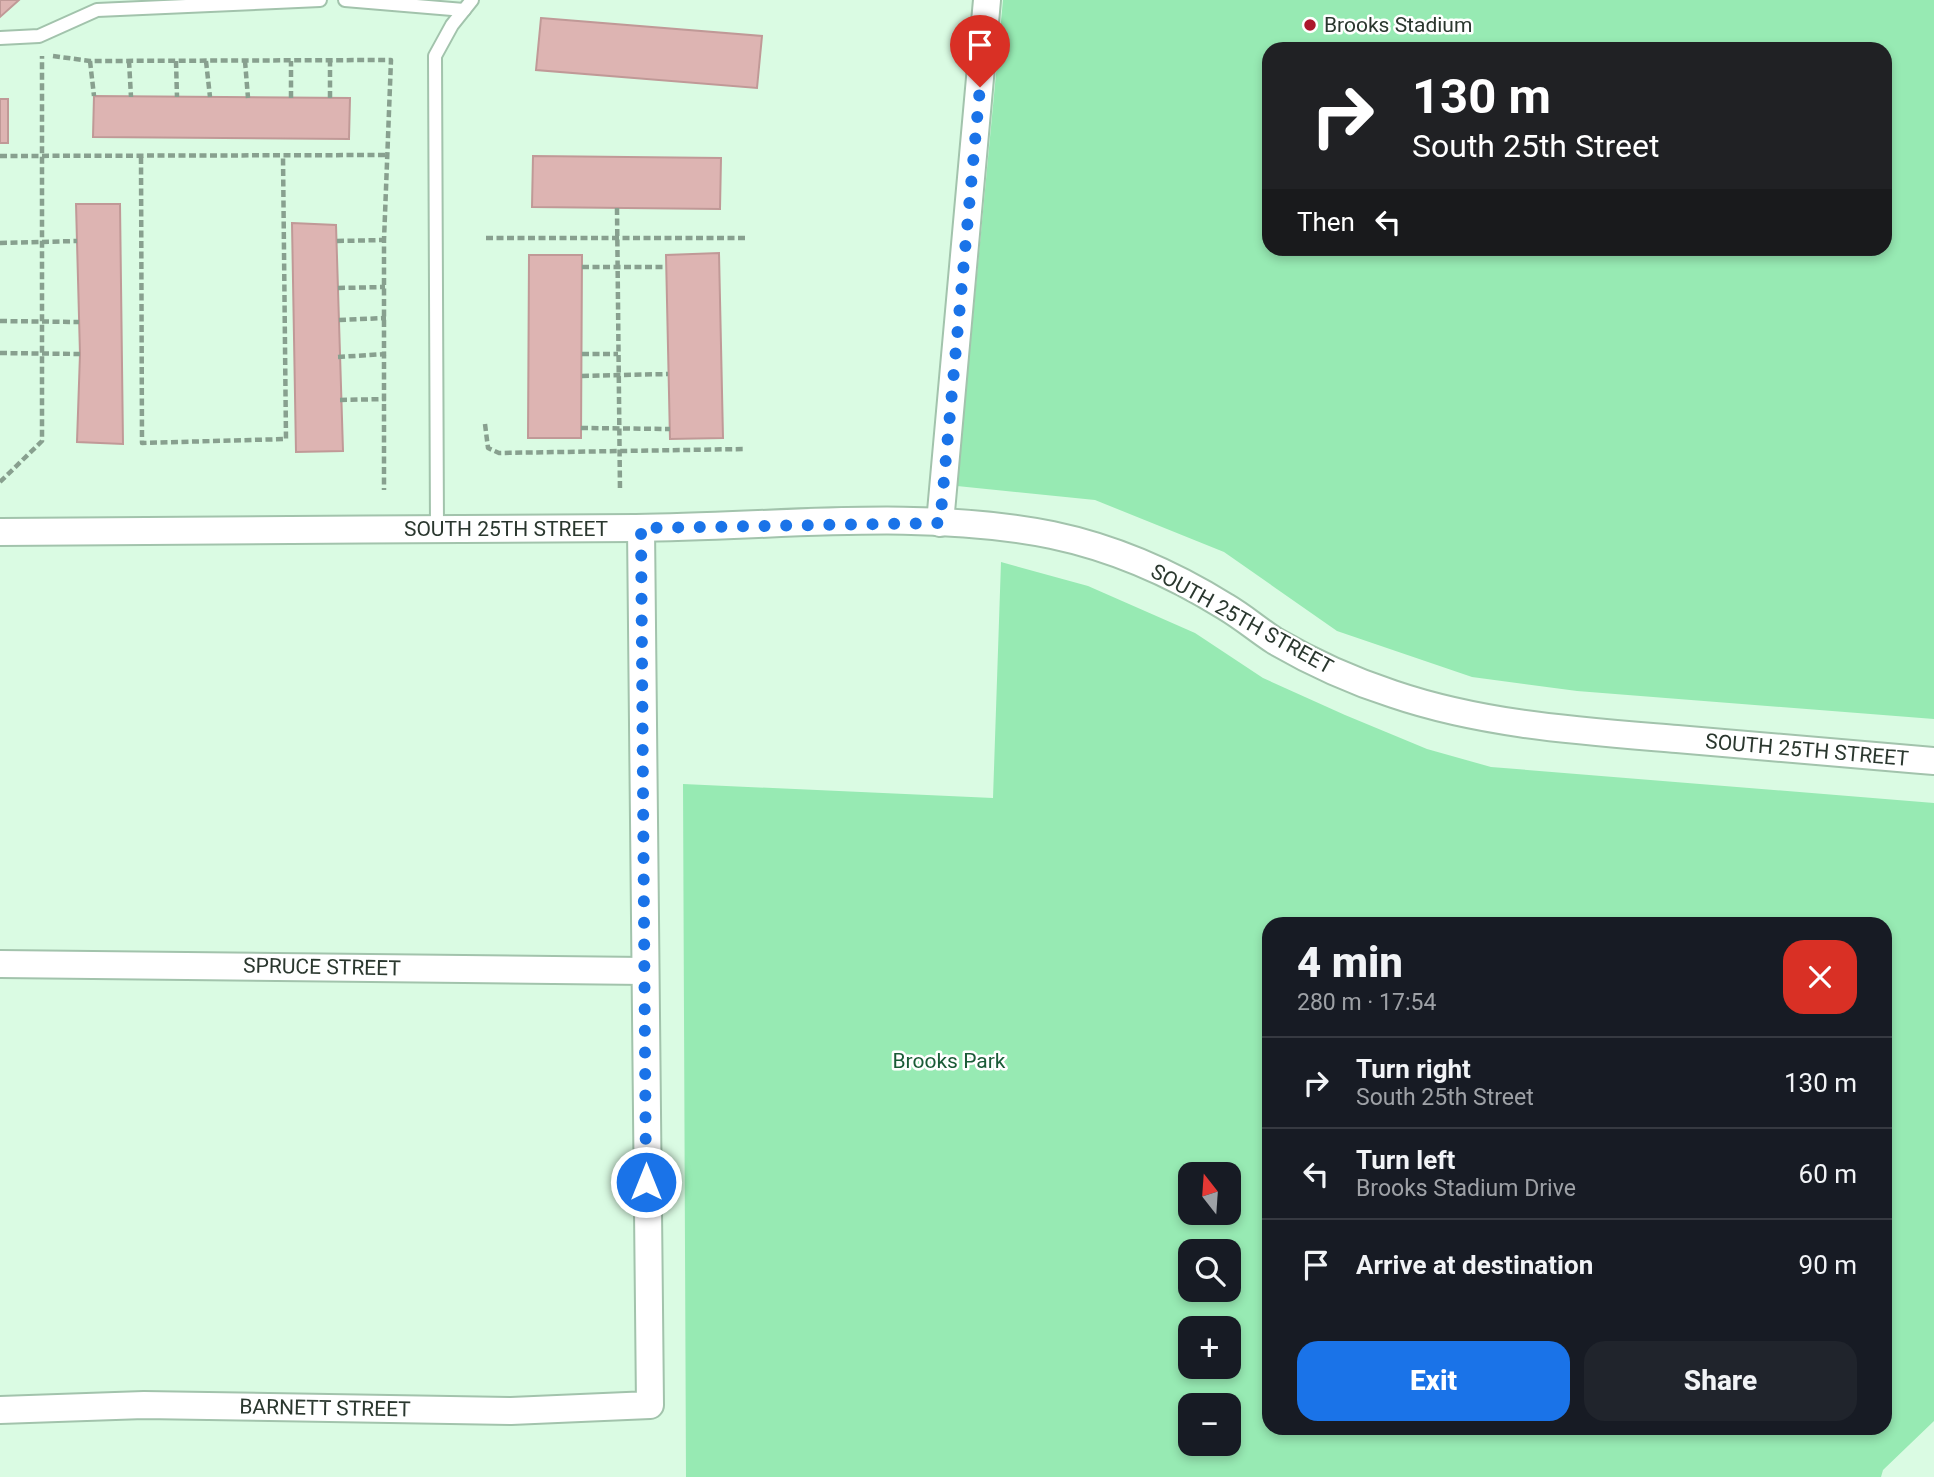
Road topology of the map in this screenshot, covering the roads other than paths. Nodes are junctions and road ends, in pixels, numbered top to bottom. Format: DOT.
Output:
graph roads {
  1 [pos="320,0"];
  2 [pos="345,0"];
  3 [pos="987,0"];
  4 [pos="468,5"];
  5 [pos="0,38"];
  6 [pos="940,523"];
  7 [pos="641,528"];
  8 [pos="437,529"];
  9 [pos="0,533"];
  10 [pos="1934,761"];
  11 [pos="0,964"];
  12 [pos="645,971"];
  13 [pos="0,1410"];
  1 -- 5 [label="lane"];
  2 -- 4 [label="lane"];
  3 -- 6 [label="street"];
  4 -- 8 [label="lane"];
  6 -- 7 [label="street, SOUTH 25TH STREET"];
  6 -- 10 [label="street, SOUTH 25TH STREET"];
  7 -- 8 [label="street, SOUTH 25TH STREET"];
  7 -- 12 [label="street"];
  8 -- 9 [label="street, SOUTH 25TH STREET"];
  11 -- 12 [label="street, SPRUCE STREET"];
  12 -- 13 [label="street, BARNETT STREET"];
}
